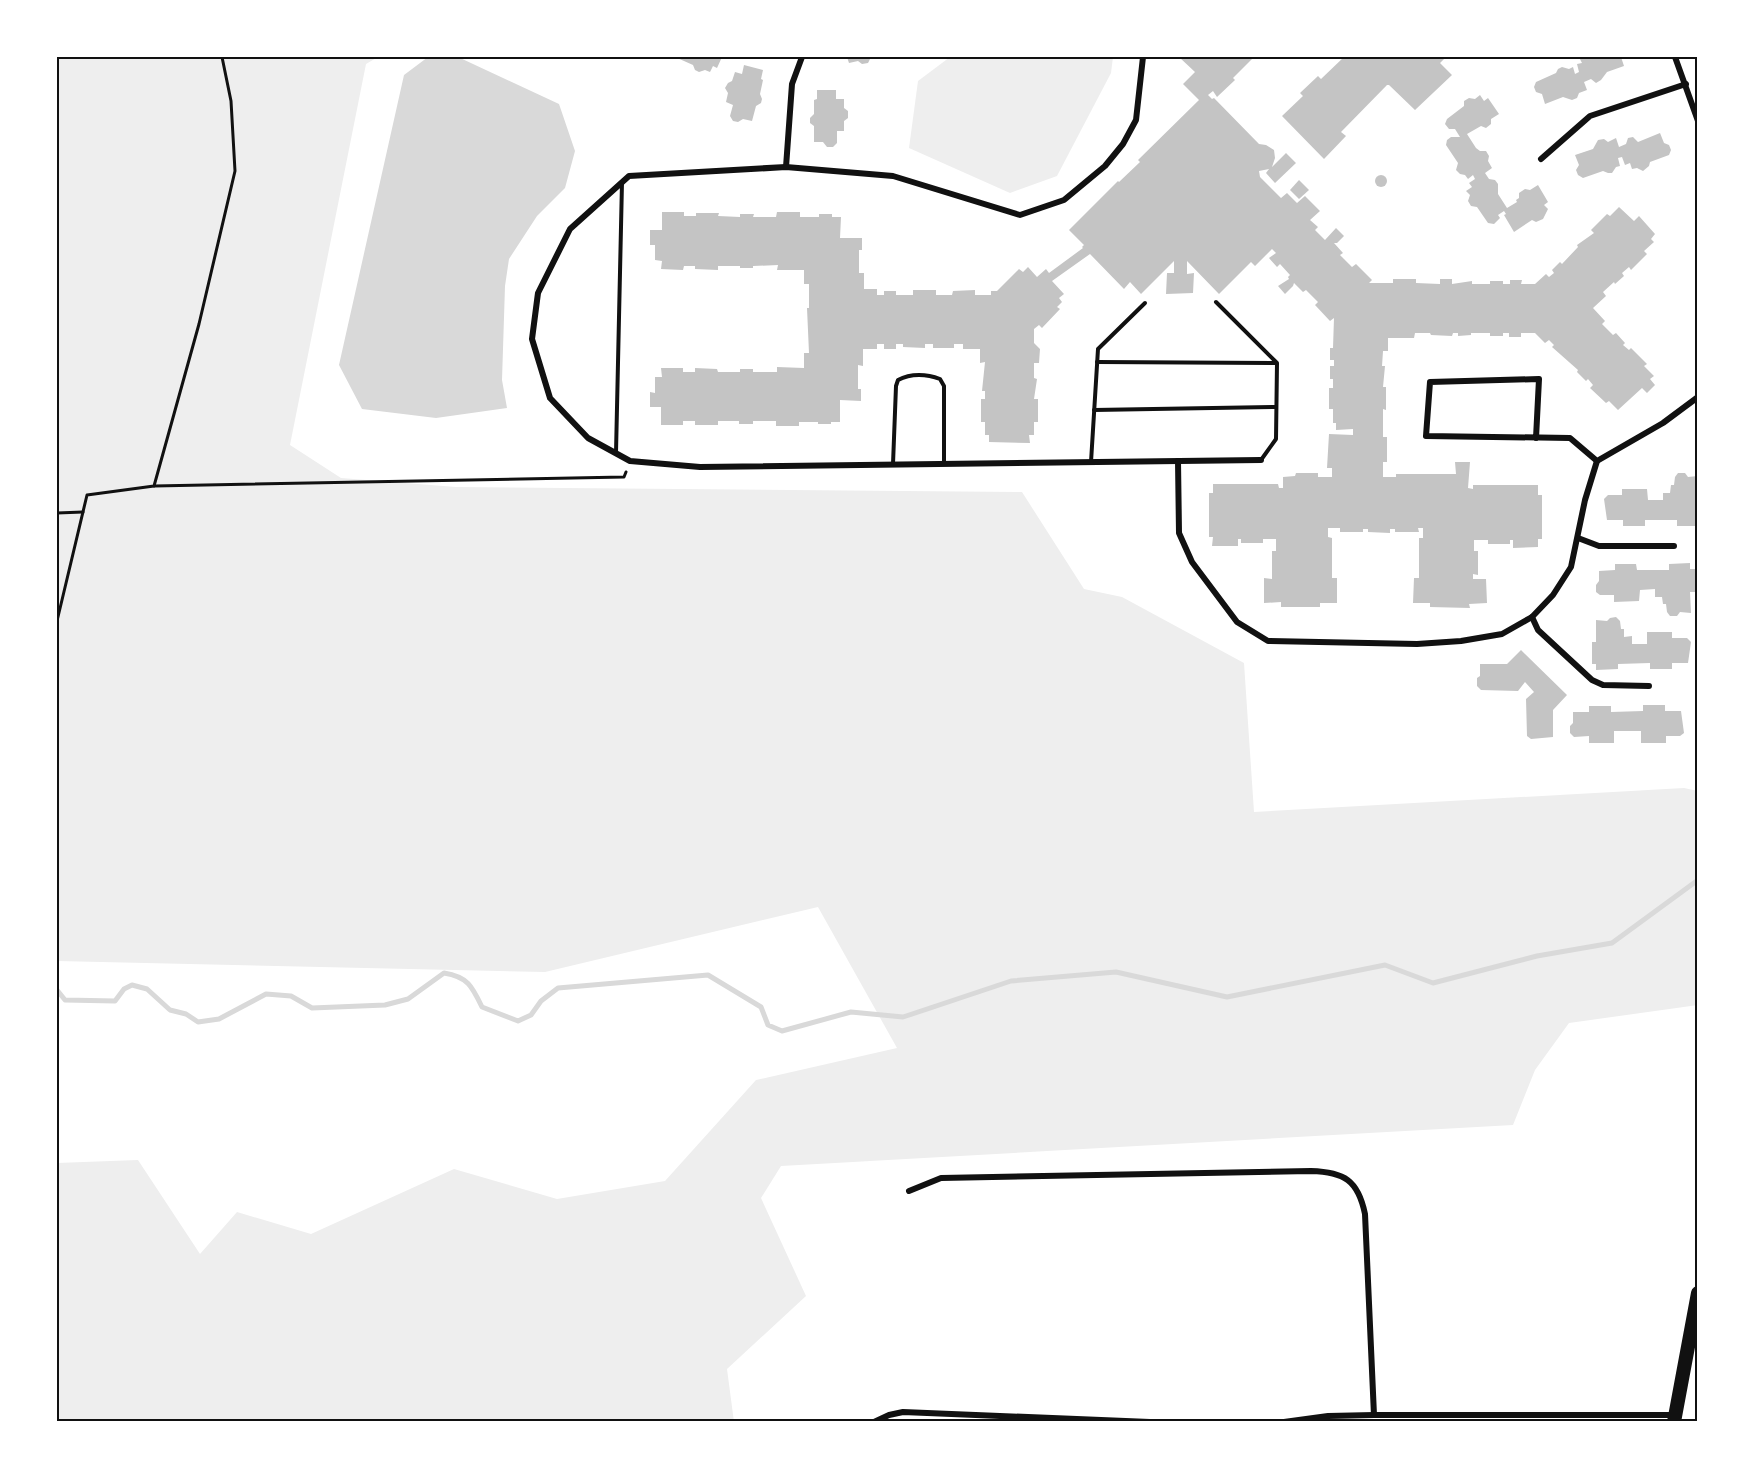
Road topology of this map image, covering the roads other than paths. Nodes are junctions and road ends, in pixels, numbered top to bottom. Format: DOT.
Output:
graph roads {
  1 [pos="801,57"];
  2 [pos="1143,57"];
  3 [pos="1675,57"];
  4 [pos="1686,84"];
  5 [pos="1698,121"];
  6 [pos="1541,159"];
  7 [pos="786,167"];
  8 [pos="622,182"];
  9 [pos="1216,302"];
  10 [pos="1144,303"];
  11 [pos="1097,362"];
  12 [pos="1277,363"];
  13 [pos="1698,397"];
  14 [pos="1276,407"];
  15 [pos="1094,410"];
  16 [pos="1536,438"];
  17 [pos="616,454"];
  18 [pos="1261,460"];
  19 [pos="1178,461"];
  20 [pos="1597,461"];
  21 [pos="1091,462"];
  22 [pos="944,464"];
  23 [pos="893,465"];
  24 [pos="1578,538"];
  25 [pos="1674,546"];
  26 [pos="1532,617"];
  27 [pos="1649,686"];
  28 [pos="909,1191"];
  29 [pos="1698,1293"];
  30 [pos="1374,1415"];
  31 [pos="1675,1418"];
  32 [pos="874,1422"];
  33 [pos="1150,1422"];
  34 [pos="1284,1422"];
  1 -- 7 [label="street"];
  2 -- 7 [label="street"];
  3 -- 4 [label="street"];
  4 -- 5 [label="street"];
  4 -- 6 [label="street"];
  7 -- 8 [label="street"];
  8 -- 17 [label="lane"];
  8 -- 17 [label="street"];
  9 -- 12 [label="lane"];
  10 -- 11 [label="lane"];
  11 -- 12 [label="lane"];
  11 -- 15 [label="lane"];
  12 -- 14 [label="lane"];
  13 -- 20 [label="street"];
  14 -- 15 [label="lane"];
  14 -- 18 [label="lane"];
  15 -- 21 [label="lane"];
  16 -- 16 [label="street"];
  16 -- 20 [label="street"];
  17 -- 23 [label="street"];
  18 -- 19 [label="street"];
  19 -- 21 [label="street"];
  19 -- 26 [label="street"];
  20 -- 24 [label="street"];
  21 -- 22 [label="street"];
  22 -- 23 [label="street"];
  22 -- 23 [label="lane"];
  24 -- 25 [label="street"];
  24 -- 26 [label="street"];
  26 -- 27 [label="street"];
  28 -- 30 [label="street"];
  29 -- 31 [label="main road"];
  30 -- 31 [label="street"];
  30 -- 34 [label="street"];
  32 -- 33 [label="street"];
}
